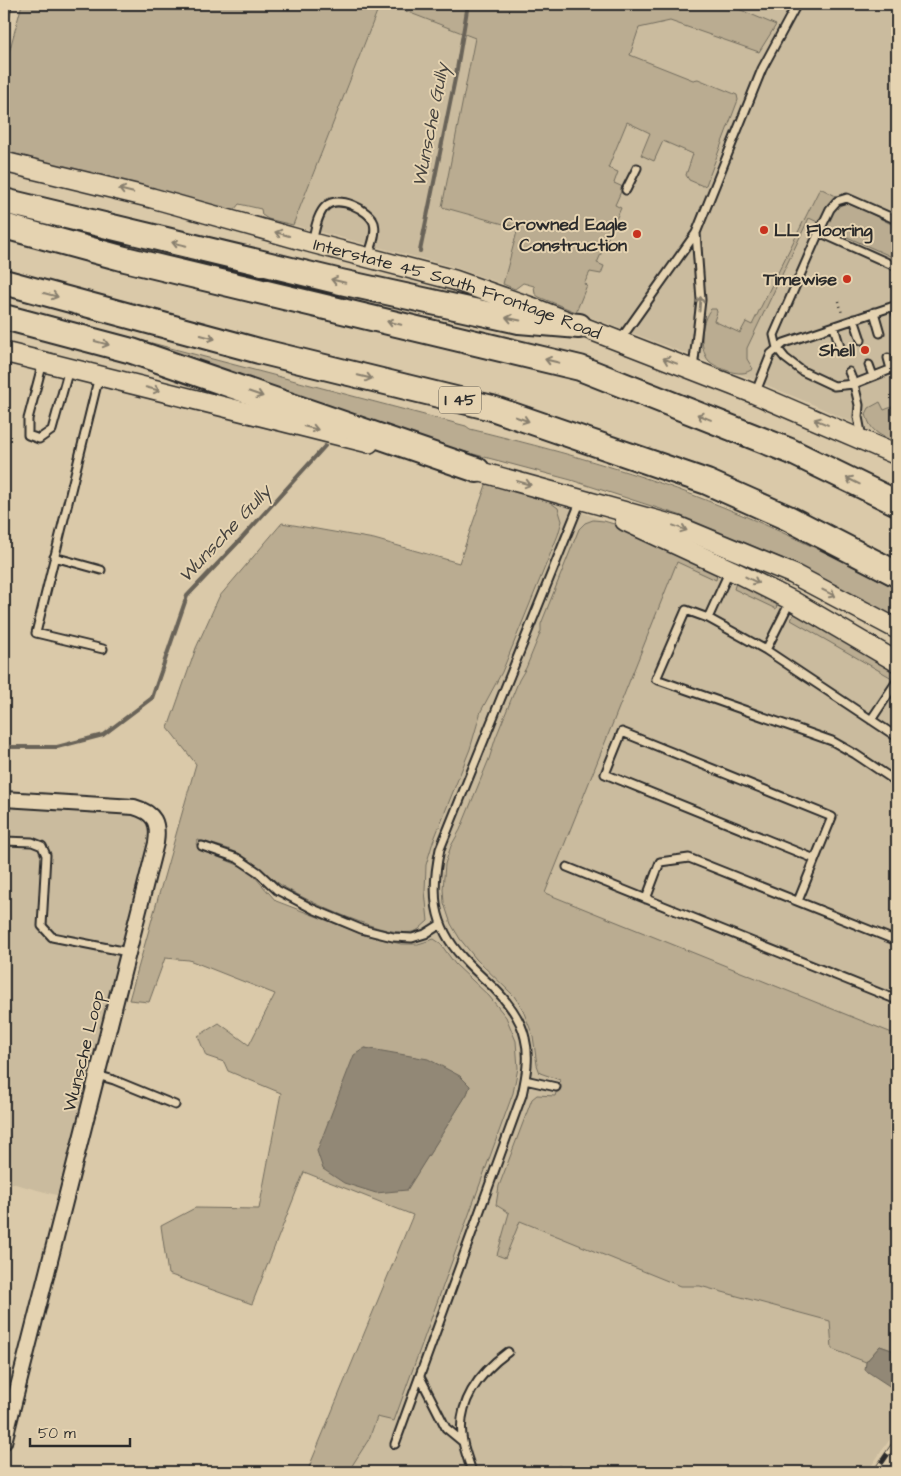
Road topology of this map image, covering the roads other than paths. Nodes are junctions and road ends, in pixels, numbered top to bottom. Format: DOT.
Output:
graph roads {
  1 [pos="7,4"];
  2 [pos="797,4"];
  3 [pos="4,19"];
  4 [pos="4,162"];
  5 [pos="637,168"];
  6 [pos="626,190"];
  7 [pos="4,202"];
  8 [pos="897,220"];
  9 [pos="4,226"];
  10 [pos="820,232"];
  11 [pos="696,233"];
  12 [pos="312,243"];
  13 [pos="368,257"];
  14 [pos="897,267"];
  15 [pos="4,282"];
  16 [pos="896,305"];
  17 [pos="874,312"];
  18 [pos="897,315"];
  19 [pos="4,317"];
  20 [pos="854,319"];
  21 [pos="579,326"];
  22 [pos="834,327"];
  23 [pos="880,333"];
  24 [pos="861,340"];
  25 [pos="619,342"];
  26 [pos="840,347"];
  27 [pos="777,348"];
  28 [pos="6,357"];
  29 [pos="888,358"];
  30 [pos="43,361"];
  31 [pos="869,365"];
  32 [pos="69,368"];
  33 [pos="894,368"];
  34 [pos="692,370"];
  35 [pos="849,372"];
  36 [pos="99,375"];
  37 [pos="873,376"];
  38 [pos="854,384"];
  39 [pos="754,394"];
  40 [pos="862,440"];
  41 [pos="897,456"];
  42 [pos="477,470"];
  43 [pos="581,499"];
  44 [pos="897,503"];
  45 [pos="54,557"];
  46 [pos="101,570"];
  47 [pos="730,570"];
  48 [pos="897,574"];
  49 [pos="791,600"];
  50 [pos="708,618"];
  51 [pos="897,629"];
  52 [pos="103,649"];
  53 [pos="766,650"];
  54 [pos="897,662"];
  55 [pos="897,681"];
  56 [pos="871,720"];
  57 [pos="897,737"];
  58 [pos="897,782"];
  59 [pos="4,799"];
  60 [pos="4,841"];
  61 [pos="202,846"];
  62 [pos="815,859"];
  63 [pos="567,867"];
  64 [pos="646,899"];
  65 [pos="798,901"];
  66 [pos="441,924"];
  67 [pos="897,941"];
  68 [pos="128,952"];
  69 [pos="897,1000"];
  70 [pos="97,1075"];
  71 [pos="525,1080"];
  72 [pos="556,1087"];
  73 [pos="175,1106"];
  74 [pos="508,1352"];
  75 [pos="420,1377"];
  76 [pos="4,1442"];
  77 [pos="463,1442"];
  78 [pos="395,1444"];
  79 [pos="472,1472"];
  1 -- 3 [label="lane"];
  2 -- 11 [label="lane"];
  12 -- 4 [label="main road, Interstate 45 South Frontage Road, one-way"];
  5 -- 6 [label="lane"];
  21 -- 7 [label="highway, one-way"];
  8 -- 10 [label="lane"];
  44 -- 9 [label="highway, one-way"];
  10 -- 14 [label="lane"];
  10 -- 27 [label="lane"];
  11 -- 25 [label="lane"];
  34 -- 11 [label="lane, one-way"];
  12 -- 13 [label="main road, Interstate 45 South Frontage Road"];
  12 -- 13 [label="lane"];
  13 -- 21 [label="main road, Interstate 45 South Frontage Road"];
  15 -- 48 [label="highway, I 45, one-way"];
  16 -- 17 [label="lane"];
  16 -- 18 [label="lane"];
  17 -- 20 [label="lane"];
  17 -- 23 [label="lane"];
  19 -- 42 [label="highway, one-way"];
  20 -- 22 [label="lane"];
  20 -- 24 [label="lane"];
  21 -- 25 [label="main road, Interstate 45 South Frontage Road"];
  22 -- 26 [label="lane"];
  22 -- 27 [label="lane"];
  34 -- 25 [label="main road, Interstate 45 South Frontage Road, one-way"];
  27 -- 38 [label="lane"];
  27 -- 39 [label="lane"];
  28 -- 30 [label="main road"];
  29 -- 33 [label="lane"];
  30 -- 32 [label="main road"];
  30 -- 32 [label="lane"];
  31 -- 37 [label="lane"];
  32 -- 36 [label="main road"];
  33 -- 37 [label="lane"];
  34 -- 39 [label="main road, Interstate 45 South Frontage Road"];
  35 -- 38 [label="lane"];
  36 -- 42 [label="main road, one-way"];
  36 -- 45 [label="lane"];
  37 -- 38 [label="lane"];
  38 -- 40 [label="lane"];
  40 -- 39 [label="main road, Interstate 45 South Frontage Road, one-way"];
  40 -- 41 [label="main road, Interstate 45 South Frontage Road"];
  42 -- 43 [label="main road, one-way"];
  43 -- 47 [label="main road"];
  43 -- 51 [label="main road, one-way"];
  43 -- 66 [label="lane"];
  45 -- 46 [label="lane"];
  45 -- 52 [label="lane"];
  47 -- 49 [label="main road, one-way"];
  47 -- 50 [label="lane"];
  49 -- 53 [label="lane"];
  49 -- 54 [label="main road"];
  50 -- 53 [label="lane"];
  50 -- 58 [label="lane"];
  53 -- 56 [label="lane"];
  55 -- 56 [label="lane"];
  56 -- 57 [label="lane"];
  59 -- 68 [label="street, Wunsche Loop"];
  60 -- 68 [label="lane"];
  61 -- 66 [label="lane"];
  62 -- 62 [label="lane"];
  62 -- 65 [label="lane"];
  63 -- 64 [label="lane"];
  64 -- 65 [label="lane"];
  64 -- 69 [label="lane"];
  65 -- 67 [label="lane"];
  66 -- 71 [label="lane"];
  68 -- 70 [label="street, Wunsche Loop"];
  70 -- 73 [label="lane"];
  70 -- 76 [label="street, Wunsche Loop"];
  71 -- 72 [label="lane"];
  71 -- 75 [label="lane"];
  74 -- 77 [label="lane"];
  75 -- 77 [label="lane"];
  75 -- 78 [label="lane"];
  77 -- 79 [label="lane"];
}
